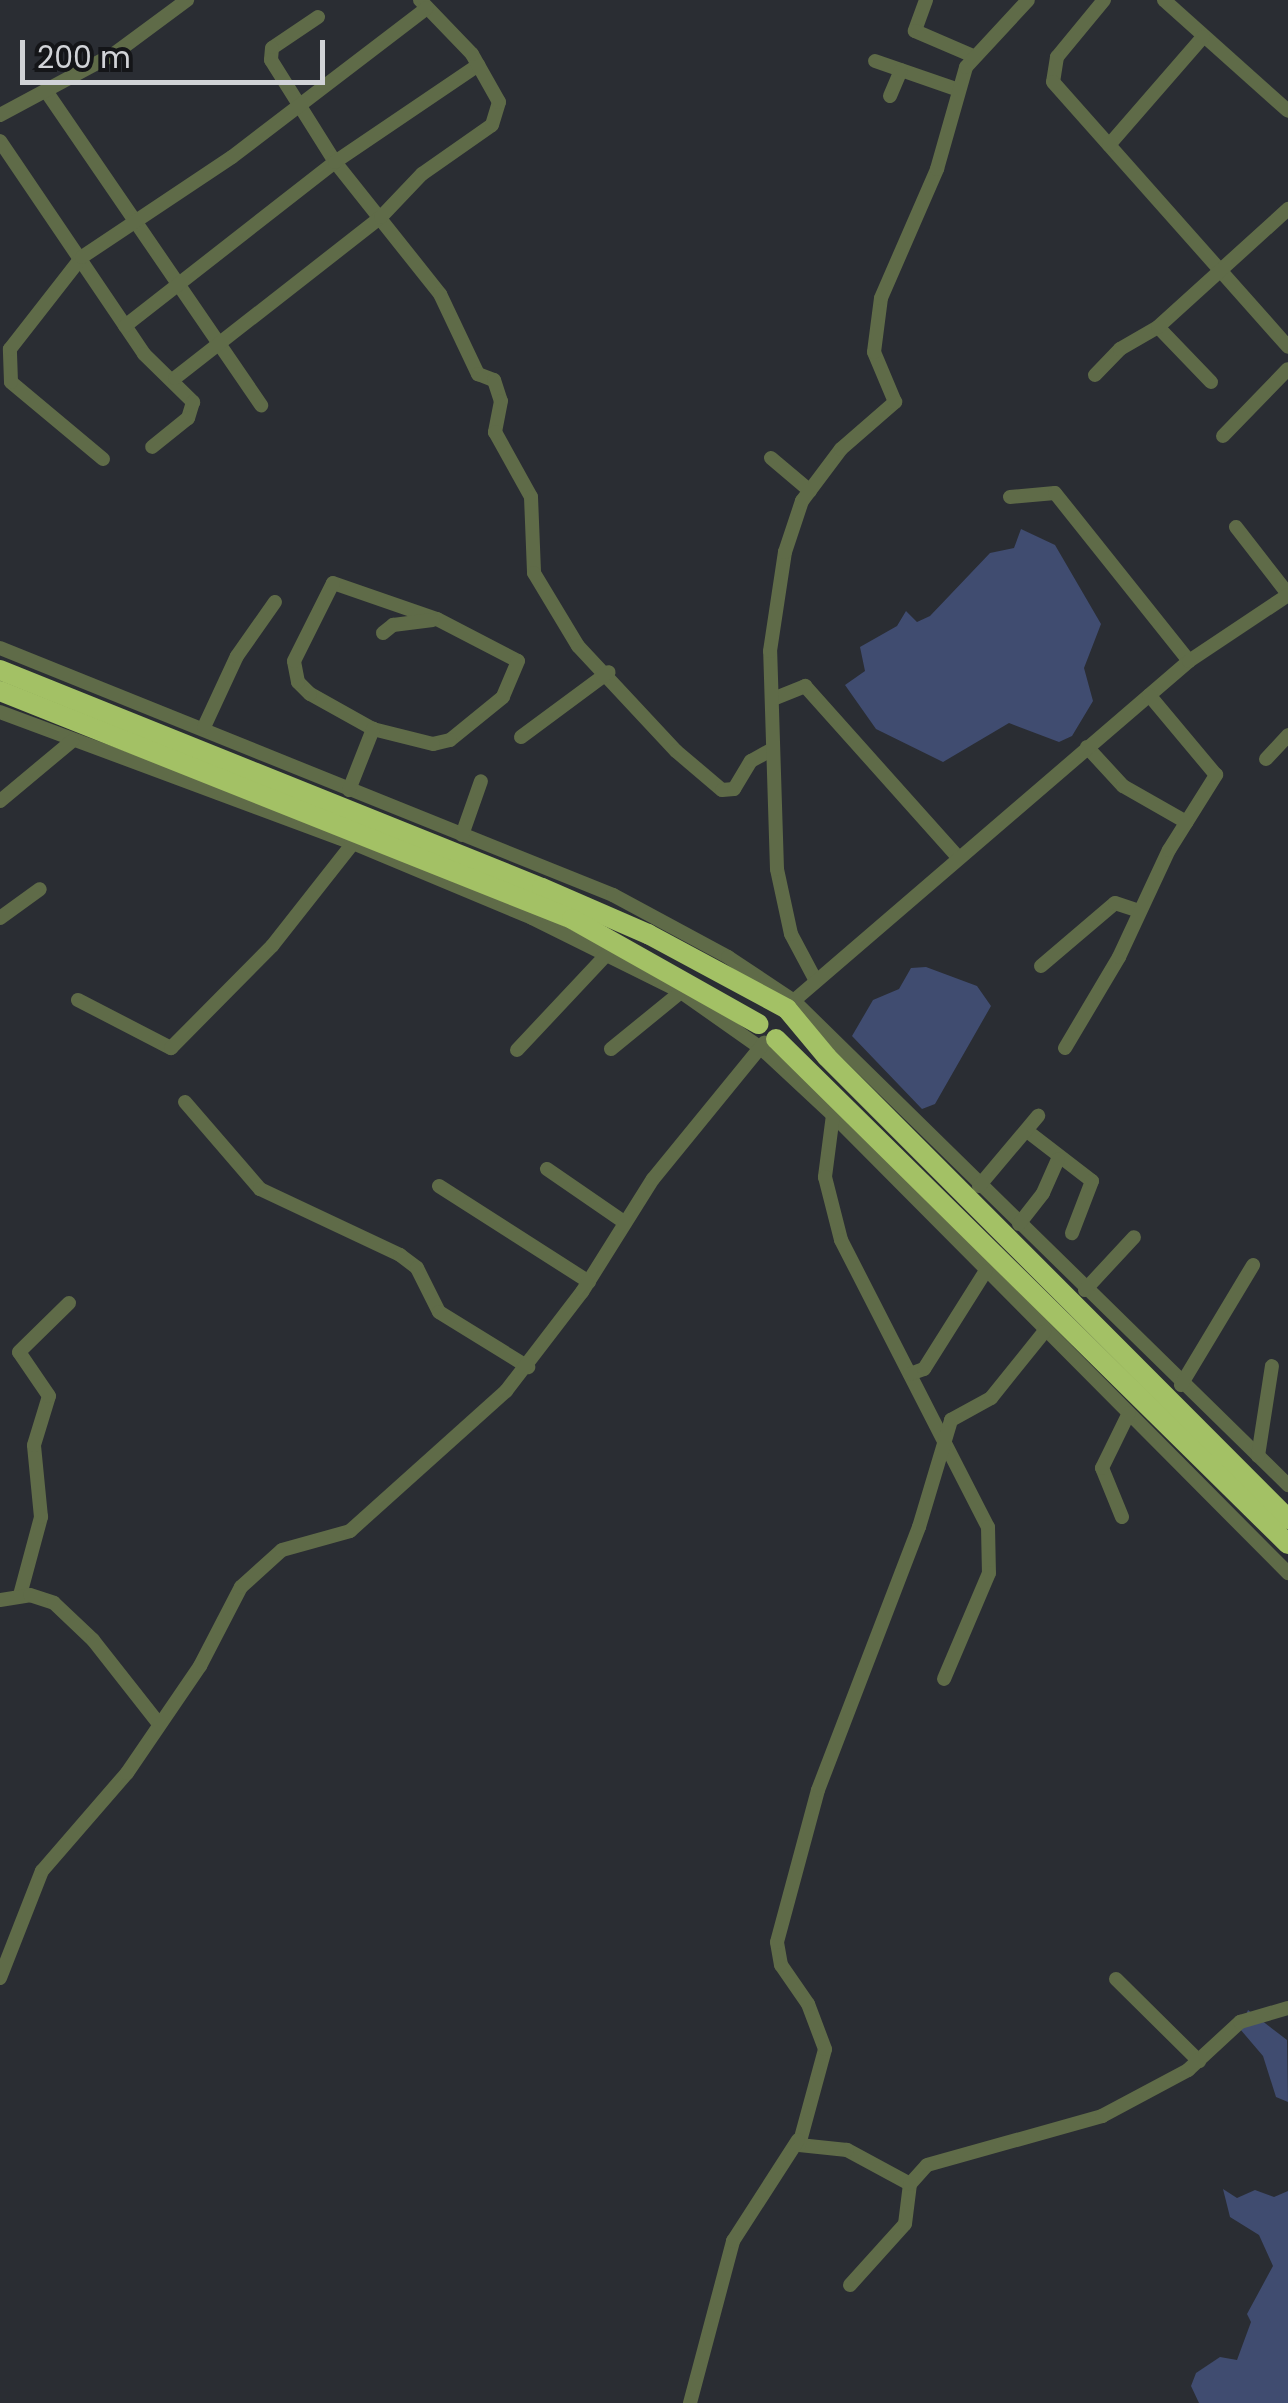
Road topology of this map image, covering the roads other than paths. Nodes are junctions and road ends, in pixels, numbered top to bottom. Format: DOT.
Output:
graph roads {
  1 [pos="187,0"];
  2 [pos="926,0"];
  3 [pos="1028,0"];
  4 [pos="1104,0"];
  5 [pos="1164,0"];
  6 [pos="423,4"];
  7 [pos="318,17"];
  8 [pos="1203,37"];
  9 [pos="973,56"];
  10 [pos="875,61"];
  11 [pos="478,65"];
  12 [pos="901,70"];
  13 [pos="956,89"];
  14 [pos="46,91"];
  15 [pos="890,96"];
  16 [pos="298,106"];
  17 [pos="1288,111"];
  18 [pos="0,114"];
  19 [pos="0,141"];
  20 [pos="1109,144"];
  21 [pos="335,162"];
  22 [pos="1288,209"];
  23 [pos="381,218"];
  24 [pos="134,222"];
  25 [pos="82,258"];
  26 [pos="1219,272"];
  27 [pos="178,284"];
  28 [pos="125,326"];
  29 [pos="1158,328"];
  30 [pos="220,342"];
  31 [pos="1288,347"];
  32 [pos="3,362"];
  33 [pos="1288,369"];
  34 [pos="1095,376"];
  35 [pos="175,378"];
  36 [pos="1211,382"];
  37 [pos="261,405"];
  38 [pos="1224,436"];
  39 [pos="152,447"];
  40 [pos="771,458"];
  41 [pos="103,459"];
  42 [pos="810,491"];
  43 [pos="1010,497"];
  44 [pos="1236,527"];
  45 [pos="274,602"];
  46 [pos="1286,602"];
  47 [pos="437,619"];
  48 [pos="383,633"];
  49 [pos="0,648"];
  50 [pos="1188,661"];
  51 [pos="0,670"];
  52 [pos="609,672"];
  53 [pos="0,691"];
  54 [pos="1149,695"];
  55 [pos="773,699"];
  56 [pos="0,712"];
  57 [pos="204,728"];
  58 [pos="373,729"];
  59 [pos="1288,735"];
  60 [pos="521,737"];
  61 [pos="72,741"];
  62 [pos="1087,747"];
  63 [pos="771,750"];
  64 [pos="1266,758"];
  65 [pos="482,782"];
  66 [pos="349,790"];
  67 [pos="0,801"];
  68 [pos="1186,822"];
  69 [pos="462,834"];
  70 [pos="353,843"];
  71 [pos="957,856"];
  72 [pos="40,889"];
  73 [pos="1140,910"];
  74 [pos="0,918"];
  75 [pos="607,954"];
  76 [pos="1040,966"];
  77 [pos="816,981"];
  78 [pos="681,992"];
  79 [pos="78,1000"];
  80 [pos="787,1008"];
  81 [pos="766,1037"];
  82 [pos="1065,1048"];
  83 [pos="517,1050"];
  84 [pos="610,1050"];
  85 [pos="185,1102"];
  86 [pos="833,1115"];
  87 [pos="1038,1116"];
  88 [pos="1027,1132"];
  89 [pos="1058,1159"];
  90 [pos="547,1168"];
  91 [pos="438,1186"];
  92 [pos="979,1186"];
  93 [pos="624,1222"];
  94 [pos="1019,1224"];
  95 [pos="1072,1233"];
  96 [pos="1134,1237"];
  97 [pos="1253,1266"];
  98 [pos="985,1272"];
  99 [pos="589,1282"];
  100 [pos="1086,1290"];
  101 [pos="68,1303"];
  102 [pos="1044,1332"];
  103 [pos="1272,1366"];
  104 [pos="528,1367"];
  105 [pos="910,1374"];
  106 [pos="1181,1385"];
  107 [pos="1129,1413"];
  108 [pos="946,1434"];
  109 [pos="1258,1456"];
  110 [pos="1288,1485"];
  111 [pos="1122,1517"];
  112 [pos="1288,1519"];
  113 [pos="1288,1544"];
  114 [pos="1288,1572"];
  115 [pos="20,1595"];
  116 [pos="0,1600"];
  117 [pos="944,1679"];
  118 [pos="159,1724"];
  119 [pos="0,1978"];
  120 [pos="1116,1979"];
  121 [pos="1288,2008"];
  122 [pos="1199,2061"];
  123 [pos="798,2140"];
  124 [pos="910,2184"];
  125 [pos="850,2285"];
  126 [pos="690,2403"];
  1 -- 14 [label="street"];
  2 -- 9 [label="street"];
  3 -- 9 [label="street"];
  4 -- 20 [label="street"];
  5 -- 8 [label="street"];
  6 -- 11 [label="street"];
  6 -- 16 [label="street"];
  7 -- 16 [label="street"];
  8 -- 17 [label="street"];
  8 -- 20 [label="street"];
  9 -- 13 [label="street"];
  10 -- 12 [label="street"];
  11 -- 21 [label="street"];
  11 -- 23 [label="street"];
  12 -- 13 [label="street"];
  12 -- 15 [label="street"];
  13 -- 42 [label="street"];
  14 -- 18 [label="street"];
  14 -- 24 [label="street"];
  16 -- 21 [label="street"];
  16 -- 24 [label="street"];
  19 -- 25 [label="street"];
  20 -- 26 [label="street"];
  21 -- 23 [label="street"];
  21 -- 27 [label="street"];
  22 -- 26 [label="street"];
  23 -- 30 [label="street"];
  23 -- 52 [label="street"];
  24 -- 25 [label="street"];
  24 -- 27 [label="street"];
  25 -- 28 [label="street"];
  25 -- 32 [label="street"];
  26 -- 29 [label="street"];
  26 -- 31 [label="street"];
  27 -- 28 [label="street"];
  27 -- 30 [label="street"];
  28 -- 35 [label="street"];
  29 -- 34 [label="street"];
  29 -- 36 [label="street"];
  30 -- 35 [label="street"];
  30 -- 37 [label="street"];
  32 -- 41 [label="street"];
  33 -- 38 [label="street"];
  35 -- 39 [label="street"];
  40 -- 42 [label="street"];
  42 -- 55 [label="street"];
  43 -- 50 [label="street"];
  44 -- 46 [label="street"];
  45 -- 57 [label="street"];
  46 -- 50 [label="street"];
  47 -- 48 [label="street"];
  47 -- 58 [label="street"];
  47 -- 58 [label="street"];
  49 -- 57 [label="street"];
  50 -- 54 [label="street"];
  51 -- 80 [label="highway"];
  52 -- 60 [label="street"];
  52 -- 63 [label="street"];
  53 -- 81 [label="highway"];
  54 -- 62 [label="street"];
  54 -- 68 [label="street"];
  55 -- 63 [label="street"];
  55 -- 71 [label="street"];
  56 -- 61 [label="street"];
  57 -- 66 [label="street"];
  58 -- 66 [label="street"];
  59 -- 64 [label="street"];
  61 -- 67 [label="street"];
  61 -- 70 [label="street"];
  62 -- 68 [label="street"];
  62 -- 71 [label="street"];
  63 -- 77 [label="street"];
  65 -- 69 [label="street"];
  66 -- 69 [label="street"];
  68 -- 73 [label="street"];
  69 -- 80 [label="street"];
  70 -- 75 [label="street"];
  70 -- 79 [label="street"];
  71 -- 77 [label="street"];
  72 -- 74 [label="street"];
  73 -- 76 [label="street"];
  73 -- 82 [label="street"];
  75 -- 78 [label="street"];
  75 -- 83 [label="street"];
  77 -- 80 [label="street"];
  78 -- 81 [label="street"];
  78 -- 84 [label="street"];
  80 -- 81 [label="highway"];
  80 -- 81 [label="highway"];
  80 -- 92 [label="street"];
  80 -- 112 [label="highway"];
  81 -- 86 [label="street"];
  81 -- 93 [label="street"];
  81 -- 113 [label="highway"];
  85 -- 104 [label="street"];
  86 -- 98 [label="street"];
  86 -- 105 [label="street"];
  87 -- 88 [label="street"];
  88 -- 89 [label="street"];
  88 -- 92 [label="street"];
  89 -- 94 [label="street"];
  89 -- 95 [label="street"];
  90 -- 93 [label="street"];
  91 -- 99 [label="street"];
  92 -- 94 [label="street"];
  93 -- 99 [label="street"];
  94 -- 100 [label="street"];
  96 -- 100 [label="street"];
  97 -- 106 [label="street"];
  98 -- 102 [label="street"];
  98 -- 105 [label="street"];
  99 -- 104 [label="street"];
  100 -- 106 [label="street"];
  101 -- 115 [label="street"];
  102 -- 107 [label="street"];
  102 -- 108 [label="street"];
  103 -- 109 [label="street"];
  104 -- 118 [label="street"];
  105 -- 108 [label="street"];
  106 -- 109 [label="street"];
  107 -- 111 [label="street"];
  107 -- 114 [label="street"];
  108 -- 117 [label="street"];
  108 -- 123 [label="street"];
  109 -- 110 [label="street"];
  115 -- 116 [label="street"];
  115 -- 118 [label="street"];
  118 -- 119 [label="street"];
  120 -- 122 [label="street"];
  121 -- 122 [label="street"];
  122 -- 124 [label="street"];
  123 -- 124 [label="street"];
  123 -- 126 [label="street"];
  124 -- 125 [label="street"];
}
